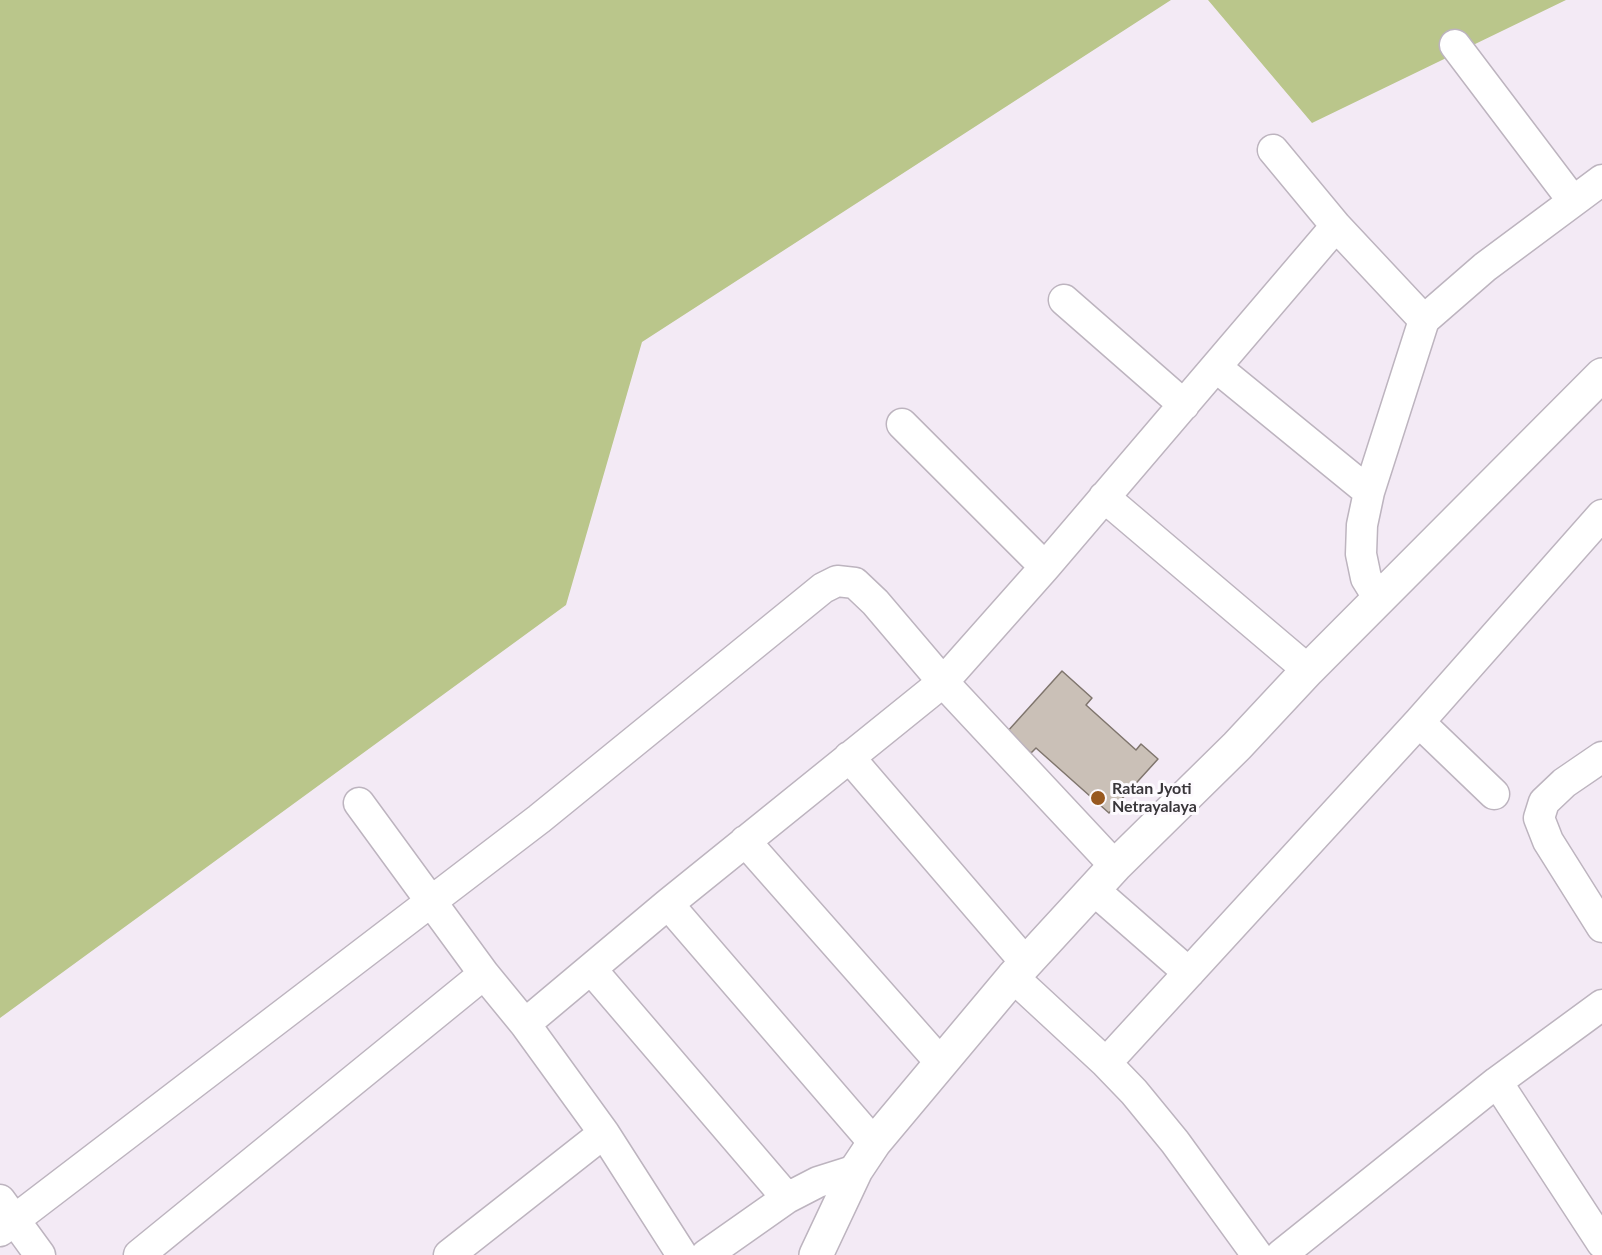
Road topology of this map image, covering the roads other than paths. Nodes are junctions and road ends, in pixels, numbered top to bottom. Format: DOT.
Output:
graph roads {
  1 [pos="1455,45"];
  2 [pos="1272,150"];
  3 [pos="1602,180"];
  4 [pos="1574,201"];
  5 [pos="1336,226"];
  6 [pos="1064,300"];
  7 [pos="1424,320"];
  8 [pos="1216,367"];
  9 [pos="1602,375"];
  10 [pos="1184,405"];
  11 [pos="902,424"];
  12 [pos="1370,492"];
  13 [pos="1104,497"];
  14 [pos="1602,515"];
  15 [pos="1045,567"];
  16 [pos="1379,599"];
  17 [pos="1308,670"];
  18 [pos="943,682"];
  19 [pos="1419,722"];
  20 [pos="849,757"];
  21 [pos="1602,757"];
  22 [pos="1494,794"];
  23 [pos="359,803"];
  24 [pos="746,841"];
  25 [pos="1115,866"];
  26 [pos="1094,890"];
  27 [pos="431,901"];
  28 [pos="668,904"];
  29 [pos="1602,927"];
  30 [pos="591,969"];
  31 [pos="1020,970"];
  32 [pos="1189,973"];
  33 [pos="484,974"];
  34 [pos="1602,1005"];
  35 [pos="525,1024"];
  36 [pos="941,1063"];
  37 [pos="1106,1063"];
  38 [pos="1497,1082"];
  39 [pos="604,1133"];
  40 [pos="874,1143"];
  41 [pos="856,1170"];
  42 [pos="786,1198"];
  43 [pos="5,1217"];
  44 [pos="1602,1243"];
  45 [pos="40,1255"];
  46 [pos="140,1255"];
  47 [pos="449,1255"];
  48 [pos="682,1255"];
  49 [pos="706,1255"];
  50 [pos="816,1255"];
  51 [pos="1257,1255"];
  52 [pos="1281,1255"];
  1 -- 4 [label="street"];
  2 -- 5 [label="street"];
  3 -- 4 [label="street"];
  4 -- 7 [label="street"];
  5 -- 7 [label="street"];
  5 -- 8 [label="street"];
  6 -- 10 [label="street"];
  7 -- 12 [label="street"];
  8 -- 10 [label="street"];
  8 -- 12 [label="street"];
  9 -- 16 [label="main road"];
  10 -- 13 [label="street"];
  11 -- 15 [label="street"];
  12 -- 16 [label="street"];
  13 -- 15 [label="street"];
  13 -- 17 [label="street"];
  14 -- 19 [label="street"];
  15 -- 18 [label="street"];
  16 -- 17 [label="main road"];
  17 -- 25 [label="main road"];
  18 -- 20 [label="street"];
  18 -- 25 [label="street"];
  18 -- 27 [label="street"];
  19 -- 22 [label="street"];
  19 -- 32 [label="street"];
  20 -- 24 [label="street"];
  20 -- 31 [label="street"];
  21 -- 29 [label="street"];
  23 -- 27 [label="street"];
  24 -- 28 [label="street"];
  24 -- 36 [label="street"];
  25 -- 26 [label="main road"];
  26 -- 31 [label="main road"];
  26 -- 32 [label="street"];
  27 -- 33 [label="street"];
  27 -- 43 [label="street"];
  28 -- 30 [label="street"];
  28 -- 40 [label="street"];
  30 -- 35 [label="street"];
  30 -- 42 [label="street"];
  31 -- 36 [label="main road"];
  31 -- 37 [label="street"];
  32 -- 37 [label="street"];
  33 -- 35 [label="street"];
  33 -- 46 [label="street"];
  34 -- 38 [label="street"];
  35 -- 39 [label="street"];
  36 -- 40 [label="main road"];
  37 -- 51 [label="street"];
  38 -- 44 [label="street"];
  38 -- 52 [label="street"];
  39 -- 47 [label="street"];
  39 -- 48 [label="street"];
  40 -- 41 [label="main road"];
  41 -- 42 [label="street"];
  41 -- 50 [label="main road"];
  42 -- 49 [label="street"];
  43 -- 45 [label="street"];
}
